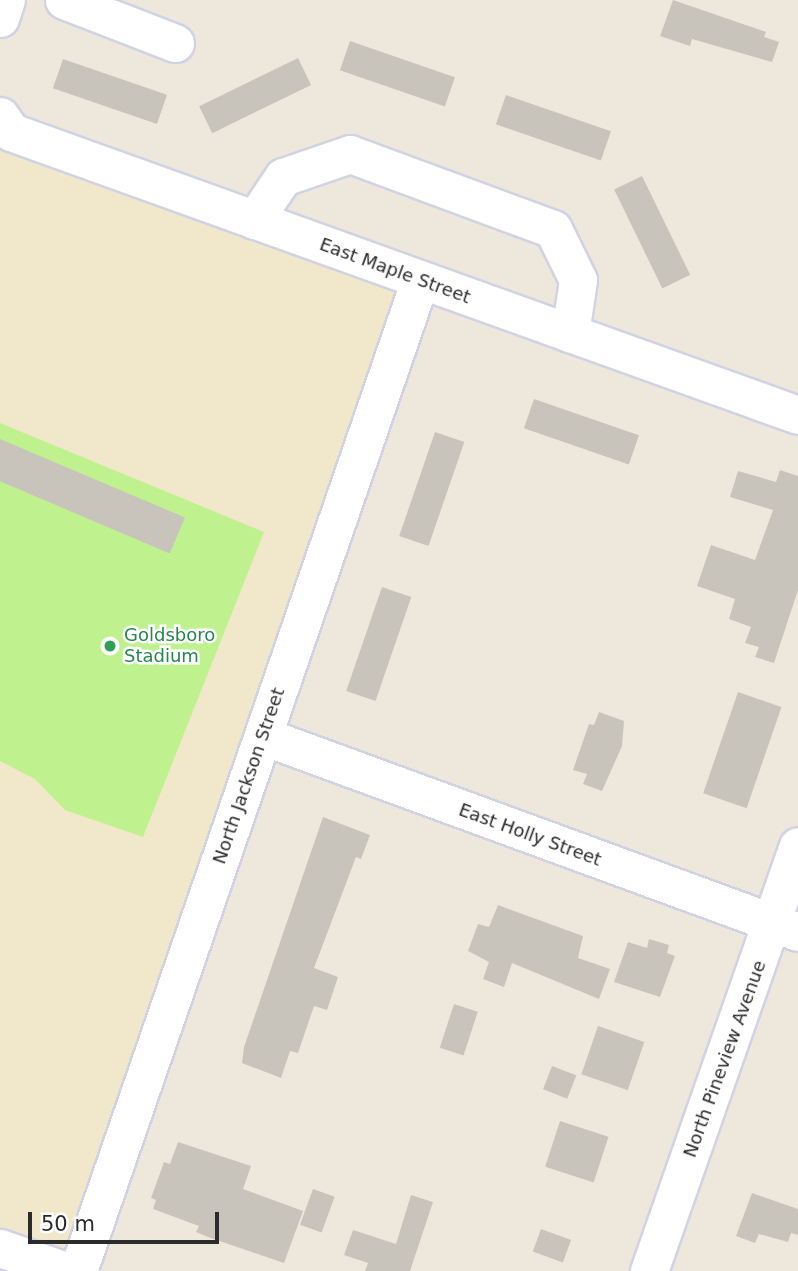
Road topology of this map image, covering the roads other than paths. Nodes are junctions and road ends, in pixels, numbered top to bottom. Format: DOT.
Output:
graph roads {
  1 [pos="6,0"];
  2 [pos="64,0"];
  3 [pos="116,10"];
  4 [pos="0,18"];
  5 [pos="175,43"];
  6 [pos="0,116"];
  7 [pos="254,220"];
  8 [pos="420,280"];
  9 [pos="570,333"];
  10 [pos="798,415"];
  11 [pos="263,736"];
  12 [pos="798,846"];
  13 [pos="785,928"];
  14 [pos="0,1248"];
  15 [pos="66,1271"];
  16 [pos="78,1271"];
  17 [pos="649,1271"];
  1 -- 4 [label="street"];
  2 -- 3 [label="street"];
  3 -- 5 [label="street"];
  6 -- 7 [label="street, East Maple Street"];
  7 -- 8 [label="street, East Maple Street"];
  7 -- 9 [label="street"];
  8 -- 9 [label="street, East Maple Street"];
  8 -- 11 [label="street, North Jackson Street"];
  9 -- 10 [label="street, East Maple Street"];
  11 -- 13 [label="street, East Holly Street"];
  11 -- 16 [label="street, North Jackson Street"];
  12 -- 13 [label="street, North Pineview Avenue"];
  13 -- 17 [label="street, North Pineview Avenue"];
  14 -- 15 [label="street"];
}
